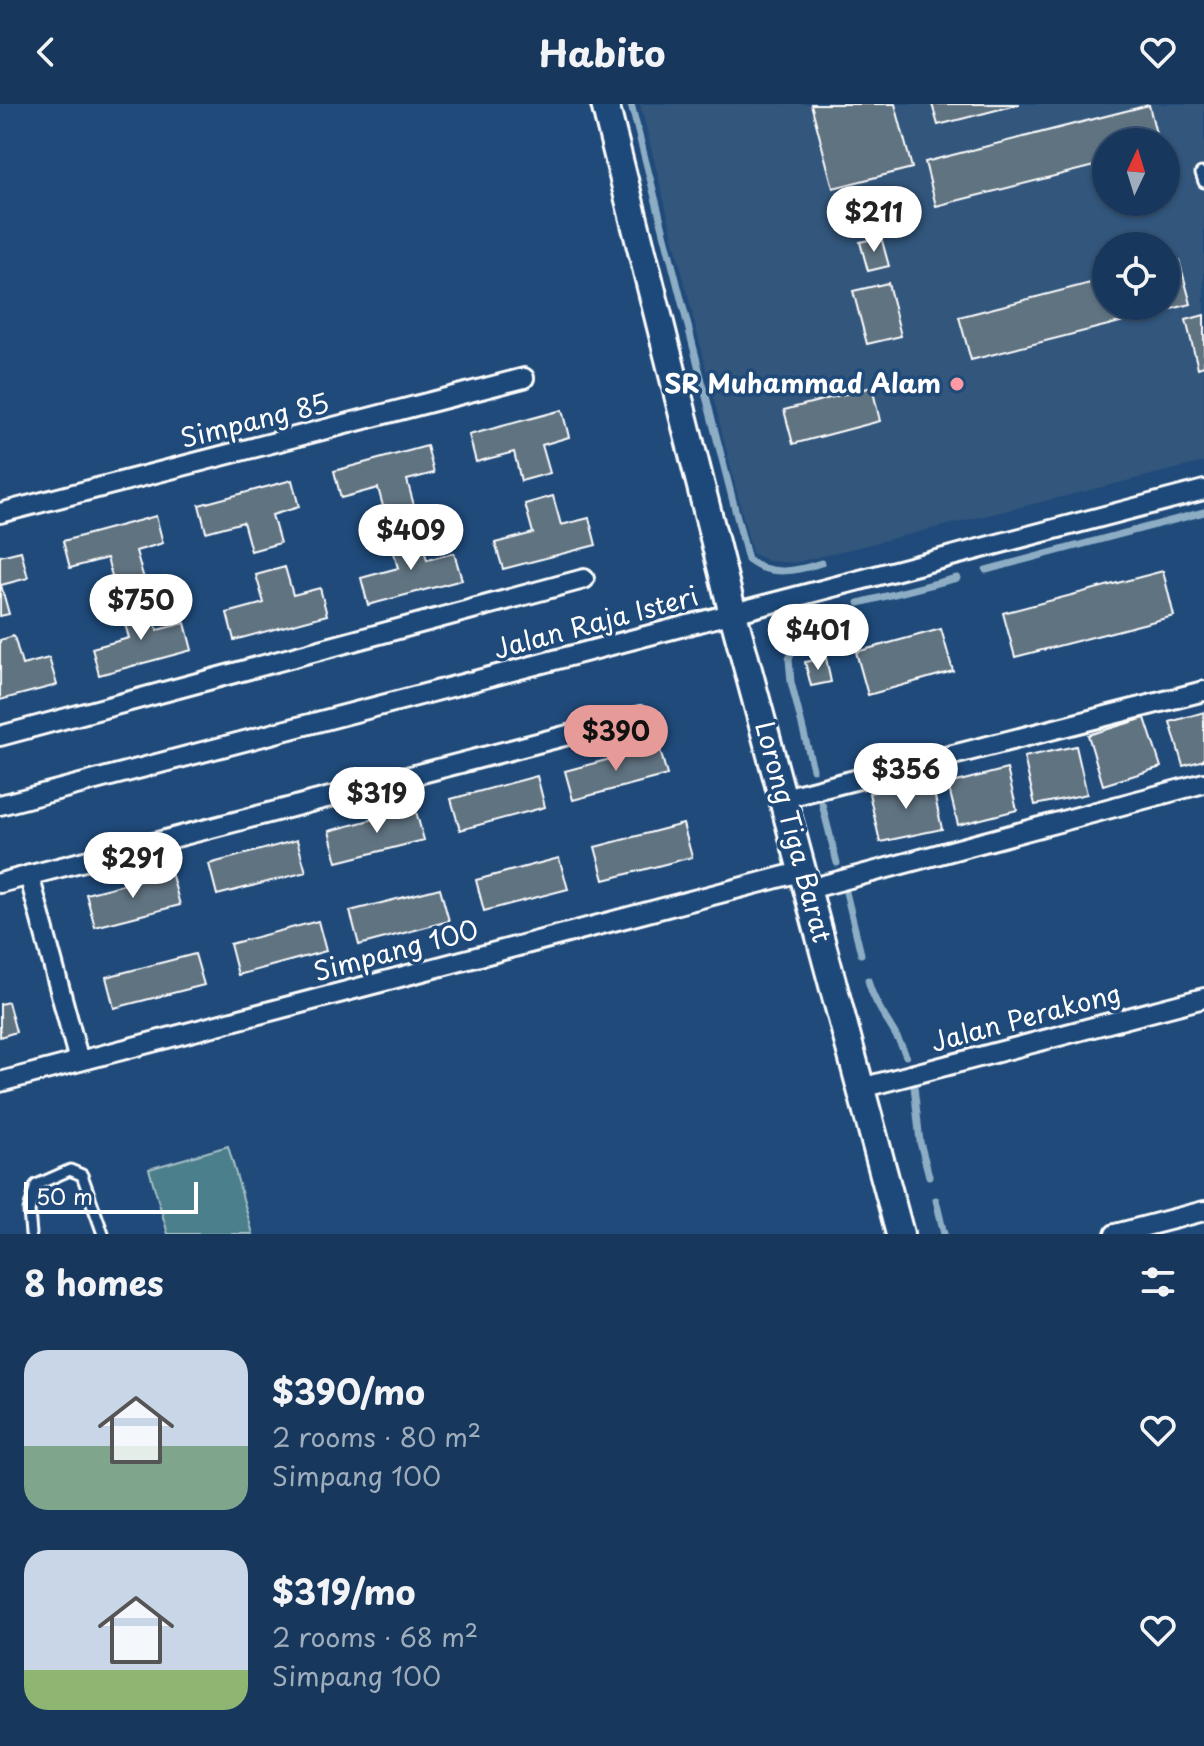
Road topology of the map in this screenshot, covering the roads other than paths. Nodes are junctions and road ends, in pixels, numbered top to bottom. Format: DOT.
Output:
graph roads {
  1 [pos="605,104"];
  2 [pos="524,378"];
  3 [pos="1204,490"];
  4 [pos="0,513"];
  5 [pos="584,579"];
  6 [pos="733,614"];
  7 [pos="1204,691"];
  8 [pos="641,716"];
  9 [pos="0,736"];
  10 [pos="1204,783"];
  11 [pos="784,798"];
  12 [pos="0,805"];
  13 [pos="29,875"];
  14 [pos="807,880"];
  15 [pos="0,883"];
  16 [pos="1204,998"];
  17 [pos="79,1061"];
  18 [pos="0,1082"];
  19 [pos="861,1088"];
  20 [pos="1204,1211"];
  21 [pos="31,1234"];
  22 [pos="103,1234"];
  23 [pos="900,1234"];
  24 [pos="1115,1234"];
  1 -- 6 [label="main road, Lorong Tiga Barat"];
  2 -- 4 [label="street, Simpang 85"];
  3 -- 6 [label="street, Jalan Raja Isteri"];
  5 -- 9 [label="street"];
  6 -- 11 [label="main road, Lorong Tiga Barat"];
  6 -- 12 [label="street, Jalan Raja Isteri"];
  7 -- 11 [label="street"];
  8 -- 13 [label="street"];
  10 -- 14 [label="street, Simpang 100"];
  11 -- 14 [label="main road, Lorong Tiga Barat"];
  13 -- 15 [label="street"];
  13 -- 17 [label="street"];
  14 -- 17 [label="street, Simpang 100"];
  14 -- 19 [label="main road, Lorong Tiga Barat"];
  16 -- 19 [label="street, Jalan Perakong"];
  17 -- 18 [label="street, Simpang 100"];
  19 -- 23 [label="main road, Lorong Tiga Barat"];
  20 -- 24 [label="street"];
  21 -- 22 [label="lane"];
}
